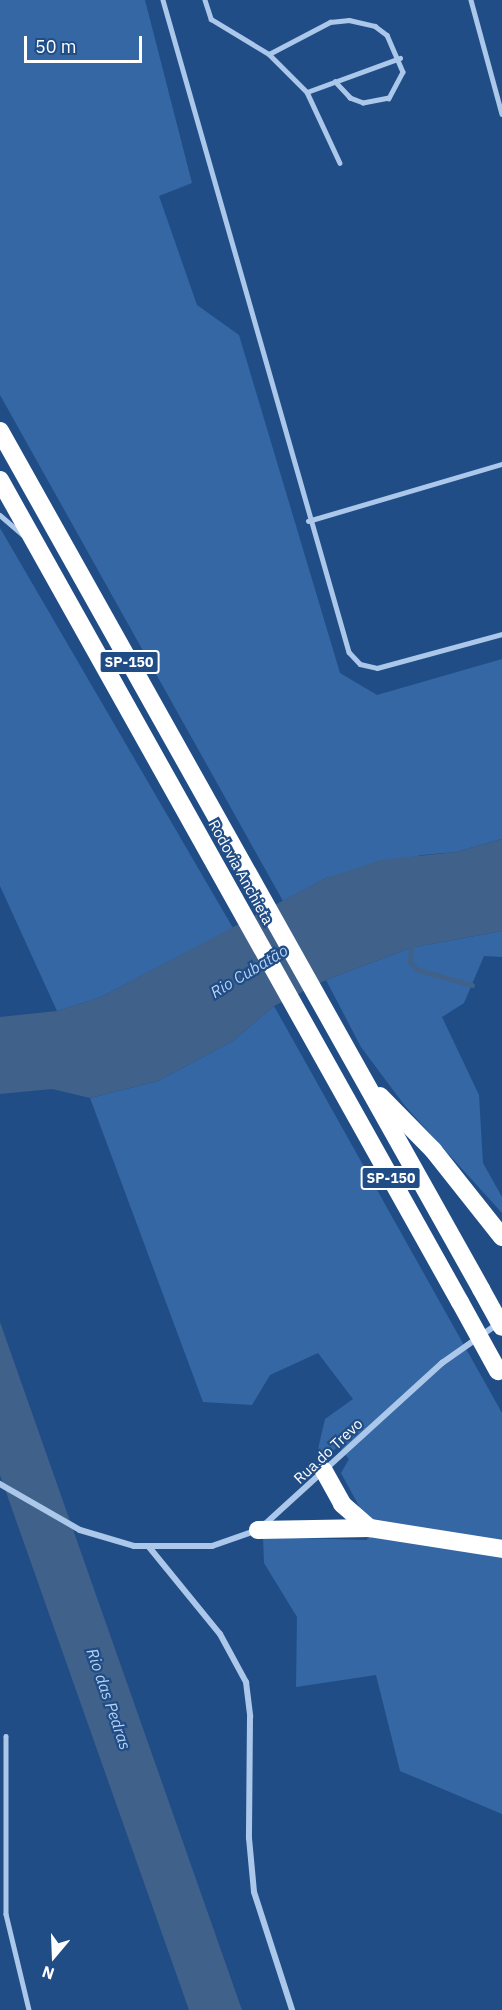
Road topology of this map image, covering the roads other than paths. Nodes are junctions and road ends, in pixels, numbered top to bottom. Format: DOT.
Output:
graph roads {
  1 [pos="163,0"];
  2 [pos="205,0"];
  3 [pos="471,0"];
  4 [pos="269,54"];
  5 [pos="400,58"];
  6 [pos="335,82"];
  7 [pos="307,92"];
  8 [pos="502,114"];
  9 [pos="340,163"];
  10 [pos="0,431"];
  11 [pos="502,464"];
  12 [pos="0,480"];
  13 [pos="0,515"];
  14 [pos="308,521"];
  15 [pos="37,547"];
  16 [pos="502,634"];
  17 [pos="363,1078"];
  18 [pos="502,1237"];
  19 [pos="502,1322"];
  20 [pos="502,1327"];
  21 [pos="500,1374"];
  22 [pos="324,1471"];
  23 [pos="0,1484"];
  24 [pos="370,1528"];
  25 [pos="258,1530"];
  26 [pos="149,1547"];
  27 [pos="502,1549"];
  28 [pos="6,1736"];
  29 [pos="29,2010"];
  30 [pos="292,2010"];
  1 -- 14 [label="lane"];
  2 -- 4 [label="lane"];
  3 -- 8 [label="lane"];
  4 -- 5 [label="lane"];
  4 -- 7 [label="lane"];
  5 -- 6 [label="lane"];
  5 -- 6 [label="lane"];
  6 -- 7 [label="lane"];
  7 -- 9 [label="lane"];
  10 -- 17 [label="highway, Rodovia Anchieta / SP-150"];
  11 -- 14 [label="lane"];
  12 -- 15 [label="highway, Rodovia Anchieta / SP-150"];
  13 -- 15 [label="lane"];
  14 -- 16 [label="lane"];
  15 -- 21 [label="highway, Rodovia Anchieta / SP-150, bridge"];
  17 -- 18 [label="highway"];
  17 -- 20 [label="highway, Rodovia Anchieta / SP-150, bridge"];
  19 -- 22 [label="street, Rua do Trevo"];
  22 -- 24 [label="highway"];
  22 -- 25 [label="street, Rua do Trevo"];
  23 -- 26 [label="street, Rua do Trevo"];
  24 -- 25 [label="highway"];
  24 -- 27 [label="highway"];
  25 -- 26 [label="street, Rua do Trevo"];
  26 -- 30 [label="street"];
  28 -- 29 [label="lane"];
}
